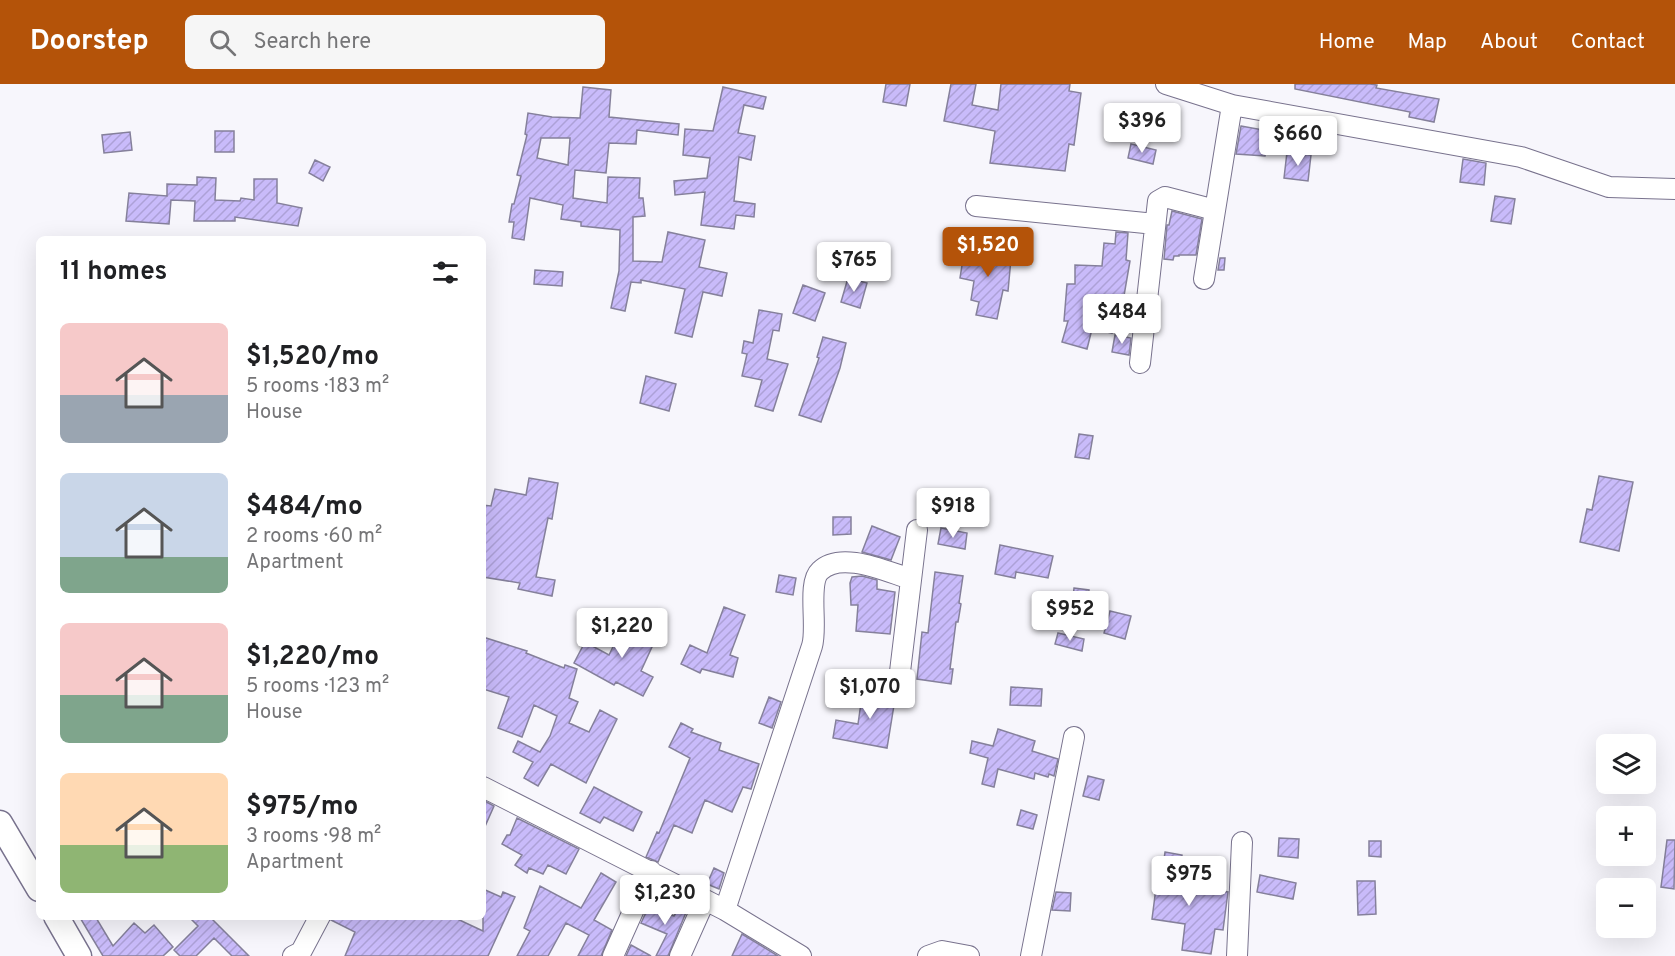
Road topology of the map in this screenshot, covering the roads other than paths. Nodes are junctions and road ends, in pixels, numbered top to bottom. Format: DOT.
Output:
graph roads {
  1 [pos="1166,84"];
  2 [pos="1232,105"];
  3 [pos="1675,189"];
  4 [pos="976,206"];
  5 [pos="1215,210"];
  6 [pos="1155,224"];
  7 [pos="1204,279"];
  8 [pos="1140,363"];
  9 [pos="917,530"];
  10 [pos="911,579"];
  11 [pos="899,680"];
  12 [pos="1074,737"];
  13 [pos="486,789"];
  14 [pos="3,830"];
  15 [pos="1242,842"];
  16 [pos="651,872"];
  17 [pos="36,884"];
  18 [pos="705,900"];
  19 [pos="725,910"];
  20 [pos="58,920"];
  21 [pos="318,920"];
  22 [pos="79,956"];
  23 [pos="292,956"];
  24 [pos="613,956"];
  25 [pos="680,956"];
  26 [pos="801,956"];
  27 [pos="928,956"];
  28 [pos="969,956"];
  29 [pos="1031,956"];
  30 [pos="1237,956"];
  1 -- 2 [label="street"];
  2 -- 3 [label="street"];
  2 -- 5 [label="street"];
  4 -- 6 [label="street"];
  5 -- 6 [label="street"];
  5 -- 7 [label="street"];
  6 -- 8 [label="street"];
  9 -- 10 [label="street"];
  10 -- 11 [label="street"];
  10 -- 19 [label="street"];
  12 -- 29 [label="street"];
  13 -- 16 [label="street"];
  14 -- 17 [label="main road"];
  15 -- 30 [label="street"];
  16 -- 18 [label="street"];
  16 -- 24 [label="street"];
  18 -- 19 [label="street"];
  18 -- 25 [label="street"];
  19 -- 26 [label="street"];
  20 -- 22 [label="main road"];
  21 -- 23 [label="street"];
  27 -- 28 [label="street"];
}
